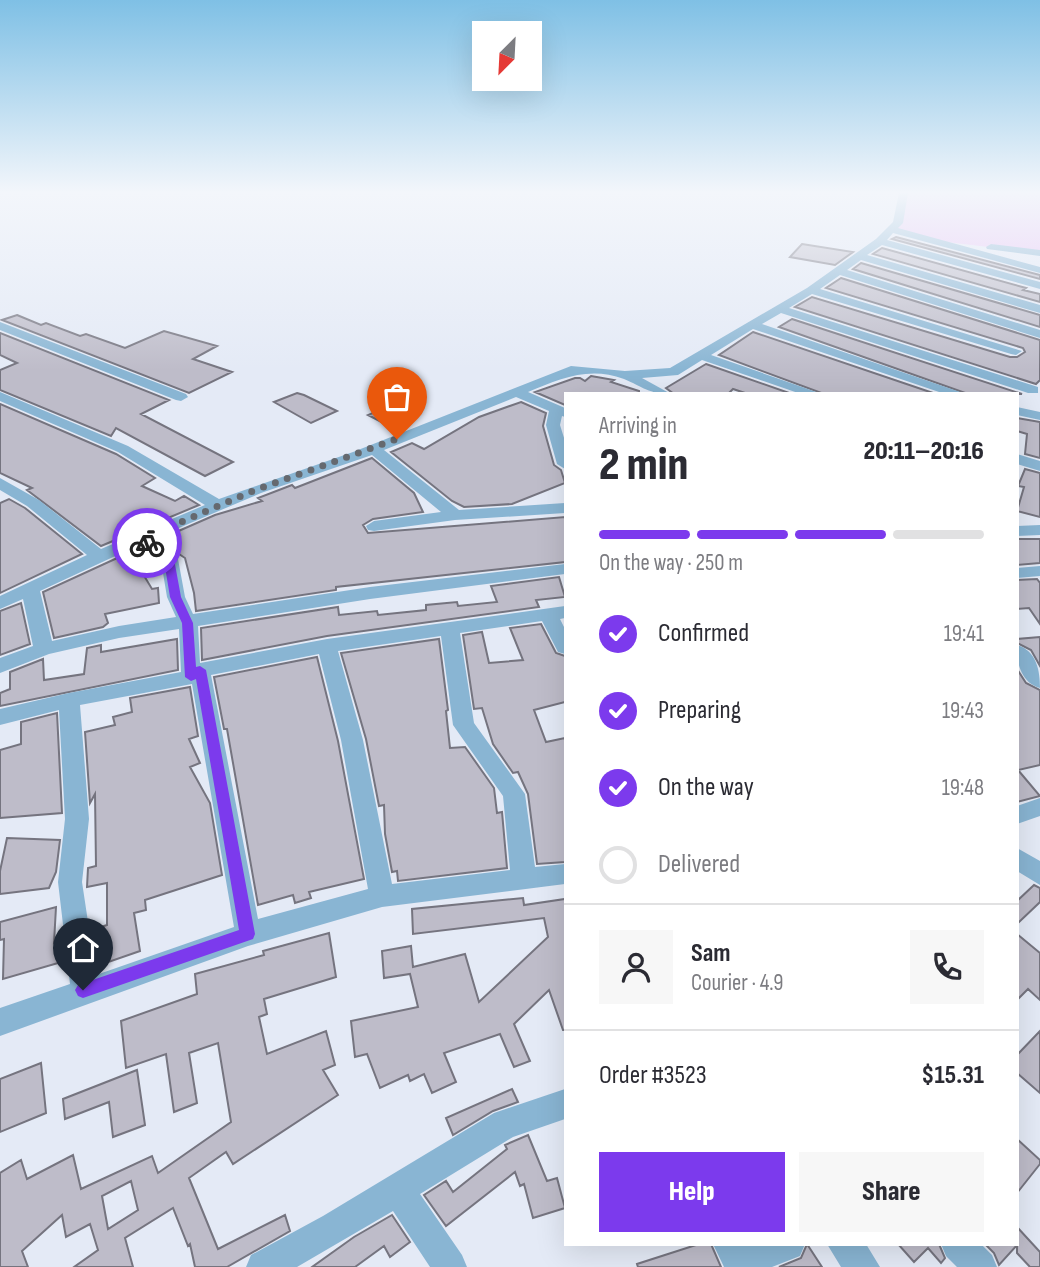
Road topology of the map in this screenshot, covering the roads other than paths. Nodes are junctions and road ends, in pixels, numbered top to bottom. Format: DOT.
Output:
graph roads {
  1 [pos="865,252"];
  2 [pos="920,252"];
  3 [pos="977,252"];
  4 [pos="860,256"];
  5 [pos="1040,270"];
  6 [pos="840,271"];
  7 [pos="1040,286"];
  8 [pos="811,290"];
  9 [pos="777,308"];
  10 [pos="1040,309"];
  11 [pos="752,325"];
  12 [pos="4,330"];
  13 [pos="1040,334"];
  14 [pos="1016,351"];
  15 [pos="701,356"];
  16 [pos="625,374"];
  17 [pos="1033,390"];
  18 [pos="516,392"];
  19 [pos="660,392"];
  20 [pos="808,392"];
  21 [pos="953,392"];
  22 [pos="0,396"];
  23 [pos="181,397"];
  24 [pos="1019,411"];
  25 [pos="561,412"];
  26 [pos="1040,416"];
  27 [pos="374,449"];
  28 [pos="1019,460"];
  29 [pos="564,461"];
  30 [pos="1040,466"];
  31 [pos="0,483"];
  32 [pos="218,506"];
  33 [pos="564,508"];
  34 [pos="455,515"];
  35 [pos="1019,523"];
  36 [pos="374,526"];
  37 [pos="1038,530"];
  38 [pos="1019,531"];
  39 [pos="142,539"];
  40 [pos="99,556"];
  41 [pos="564,569"];
  42 [pos="1040,572"];
  43 [pos="1019,573"];
  44 [pos="30,589"];
  45 [pos="0,603"];
  46 [pos="557,614"];
  47 [pos="187,623"];
  48 [pos="450,629"];
  49 [pos="564,643"];
  50 [pos="327,646"];
  51 [pos="44,649"];
  52 [pos="1019,655"];
  53 [pos="0,666"];
  54 [pos="196,674"];
  55 [pos="1040,681"];
  56 [pos="69,700"];
  57 [pos="0,717"];
  58 [pos="1040,807"];
  59 [pos="1019,814"];
  60 [pos="1019,859"];
  61 [pos="564,874"];
  62 [pos="1040,875"];
  63 [pos="524,880"];
  64 [pos="382,896"];
  65 [pos="247,934"];
  66 [pos="83,990"];
  67 [pos="0,1022"];
  68 [pos="564,1104"];
  69 [pos="398,1189"];
  70 [pos="781,1246"];
  71 [pos="846,1246"];
  72 [pos="960,1246"];
  73 [pos="737,1258"];
  74 [pos="263,1267"];
  75 [pos="450,1267"];
  76 [pos="863,1267"];
  77 [pos="980,1267"];
  1 -- 4 [label="street"];
  2 -- 7 [label="street"];
  3 -- 5 [label="street"];
  4 -- 6 [label="street"];
  4 -- 10 [label="street"];
  6 -- 8 [label="street"];
  6 -- 13 [label="street"];
  8 -- 9 [label="street"];
  8 -- 14 [label="street"];
  9 -- 11 [label="street"];
  9 -- 17 [label="street"];
  11 -- 15 [label="street"];
  11 -- 21 [label="street"];
  12 -- 23 [label="street"];
  15 -- 16 [label="street"];
  15 -- 20 [label="street"];
  16 -- 18 [label="street"];
  16 -- 19 [label="street"];
  18 -- 25 [label="street"];
  18 -- 27 [label="street"];
  22 -- 32 [label="street"];
  24 -- 26 [label="street"];
  25 -- 29 [label="street"];
  27 -- 32 [label="street"];
  27 -- 34 [label="street"];
  28 -- 30 [label="street"];
  31 -- 40 [label="street"];
  32 -- 39 [label="street"];
  33 -- 34 [label="street"];
  34 -- 36 [label="street"];
  35 -- 37 [label="street"];
  37 -- 38 [label="street"];
  39 -- 40 [label="street"];
  39 -- 47 [label="street"];
  40 -- 44 [label="street"];
  41 -- 47 [label="street"];
  42 -- 43 [label="street"];
  44 -- 45 [label="street"];
  44 -- 51 [label="street"];
  46 -- 48 [label="street"];
  46 -- 49 [label="street"];
  47 -- 51 [label="street"];
  47 -- 54 [label="street"];
  48 -- 50 [label="street"];
  48 -- 63 [label="street"];
  50 -- 54 [label="street"];
  50 -- 64 [label="street"];
  51 -- 53 [label="street"];
  52 -- 55 [label="street"];
  54 -- 56 [label="street"];
  54 -- 65 [label="street"];
  56 -- 57 [label="street"];
  56 -- 66 [label="street"];
  58 -- 59 [label="street"];
  60 -- 62 [label="street"];
  61 -- 63 [label="street"];
  63 -- 64 [label="street"];
  64 -- 65 [label="street"];
  65 -- 66 [label="street"];
  66 -- 67 [label="street"];
  68 -- 69 [label="street"];
  69 -- 74 [label="street"];
  69 -- 75 [label="street"];
  70 -- 73 [label="street"];
  71 -- 76 [label="street"];
  72 -- 77 [label="street"];
}
